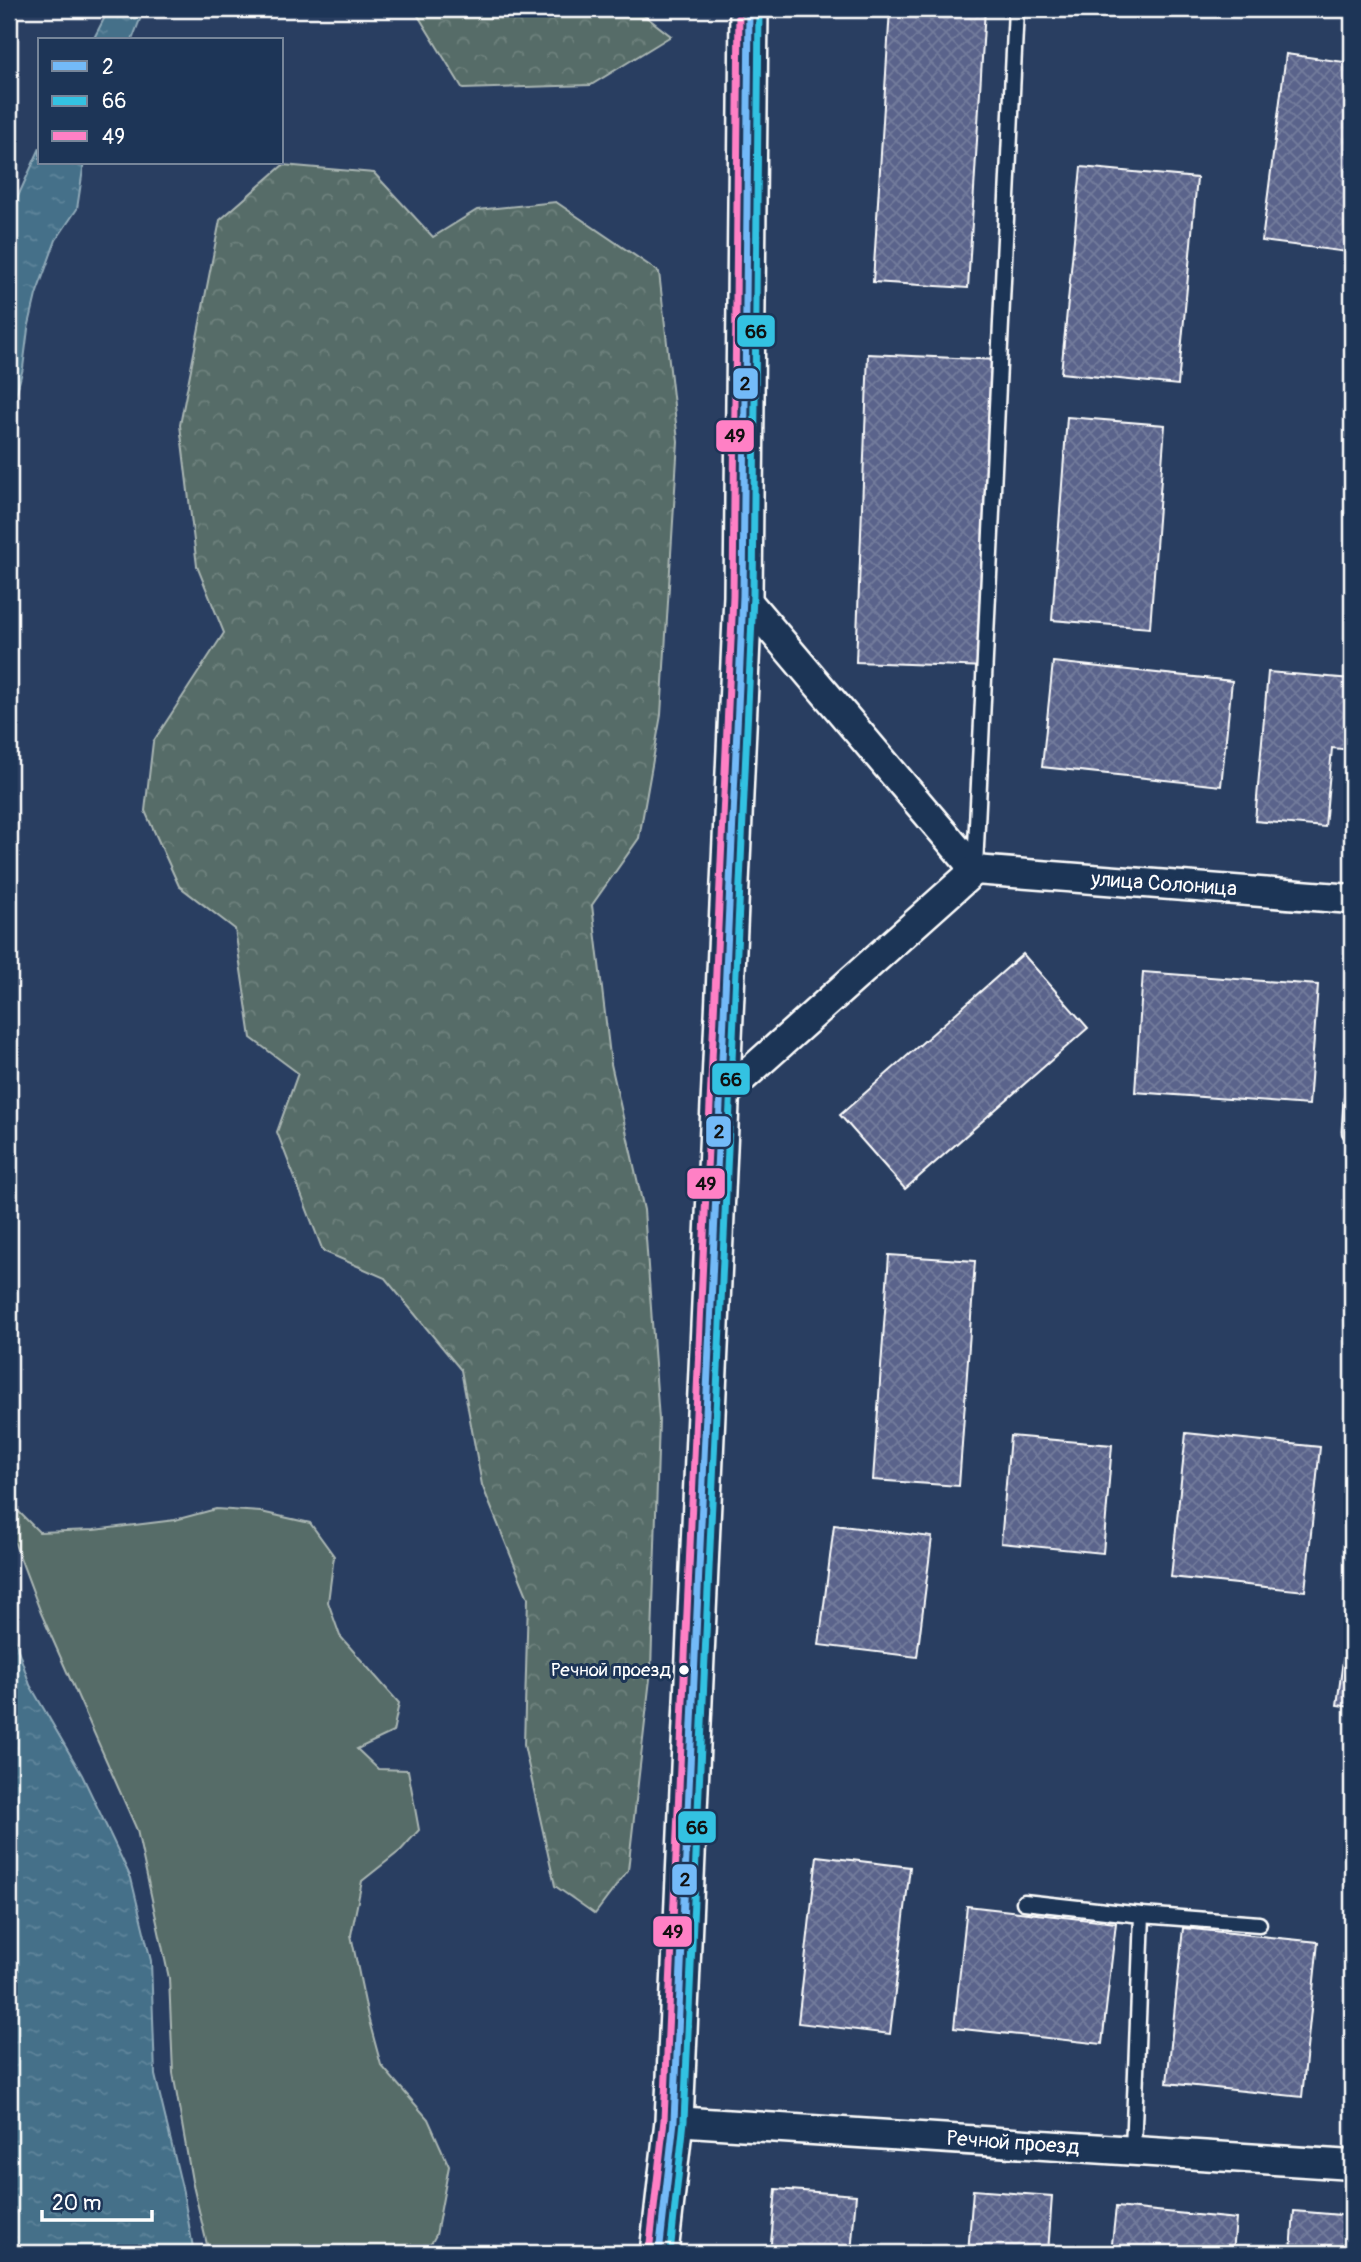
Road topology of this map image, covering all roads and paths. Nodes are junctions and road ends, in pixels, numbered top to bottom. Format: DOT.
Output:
graph roads {
  1 [pos="749,9"];
  2 [pos="1016,9"];
  3 [pos="743,596"];
  4 [pos="975,870"];
  5 [pos="1352,899"];
  6 [pos="719,1099"];
  7 [pos="1352,1099"];
  8 [pos="1352,1131"];
  9 [pos="1024,1902"];
  10 [pos="1142,1915"];
  11 [pos="1259,1924"];
  12 [pos="674,2121"];
  13 [pos="1133,2151"];
  14 [pos="1352,2165"];
  15 [pos="659,2253"];
  1 -- 3 [label="street"];
  2 -- 4 [label="lane"];
  3 -- 4 [label="street"];
  3 -- 6 [label="street"];
  4 -- 5 [label="street, улица Солоница"];
  4 -- 6 [label="street"];
  6 -- 12 [label="street"];
  7 -- 8 [label="lane"];
  9 -- 10 [label="lane"];
  10 -- 11 [label="lane"];
  10 -- 13 [label="lane"];
  12 -- 13 [label="street, Речной проезд"];
  12 -- 15 [label="street"];
  13 -- 14 [label="street, Речной проезд"];
}
